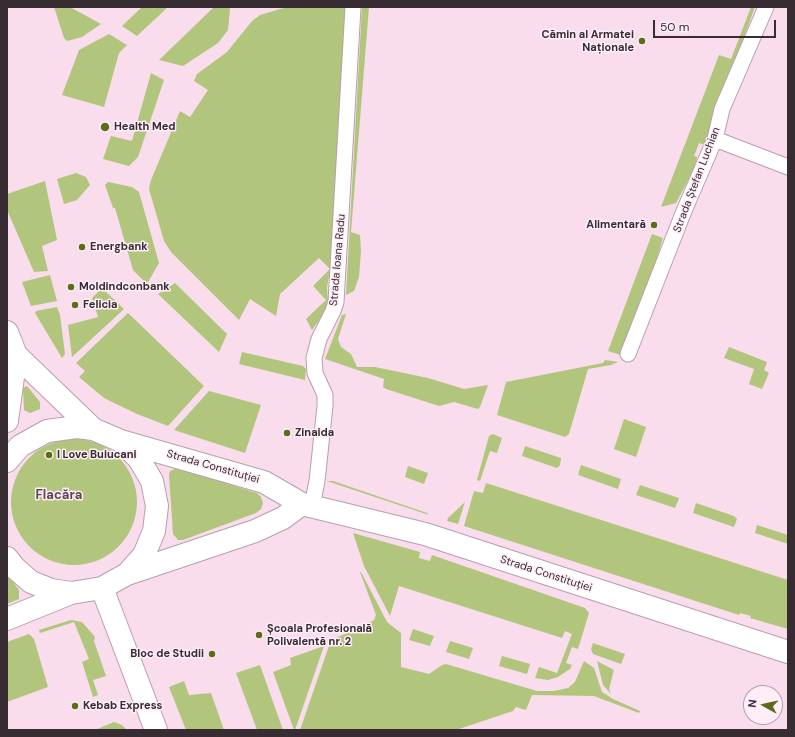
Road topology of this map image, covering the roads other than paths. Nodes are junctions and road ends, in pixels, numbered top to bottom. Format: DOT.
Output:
graph roads {
  1 [pos="353,7"];
  2 [pos="766,7"];
  3 [pos="715,139"];
  4 [pos="788,167"];
  5 [pos="7,332"];
  6 [pos="628,354"];
  7 [pos="16,355"];
  8 [pos="7,420"];
  9 [pos="93,429"];
  10 [pos="121,441"];
  11 [pos="7,461"];
  12 [pos="307,505"];
  13 [pos="7,558"];
  14 [pos="127,574"];
  15 [pos="102,588"];
  16 [pos="72,593"];
  17 [pos="7,619"];
  18 [pos="788,652"];
  19 [pos="156,730"];
  1 -- 12 [label="street, Strada Ioana Radu"];
  2 -- 3 [label="street, Strada Ștefan Luchian"];
  3 -- 4 [label="street"];
  3 -- 6 [label="street, Strada Ștefan Luchian"];
  5 -- 7 [label="main road"];
  7 -- 8 [label="main road"];
  7 -- 9 [label="main road"];
  9 -- 10 [label="main road"];
  9 -- 11 [label="main road"];
  10 -- 12 [label="main road, Strada Constituției"];
  10 -- 14 [label="main road"];
  12 -- 14 [label="main road"];
  12 -- 18 [label="main road, Strada Constituției"];
  13 -- 16 [label="main road"];
  14 -- 15 [label="main road"];
  15 -- 16 [label="main road"];
  15 -- 19 [label="main road"];
  16 -- 17 [label="main road"];
}
